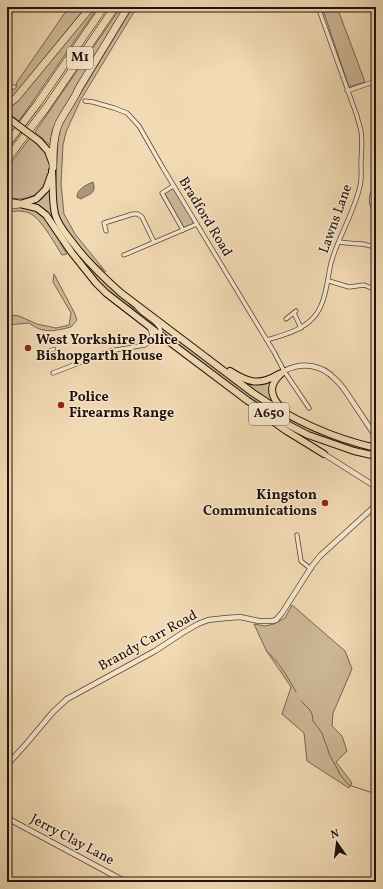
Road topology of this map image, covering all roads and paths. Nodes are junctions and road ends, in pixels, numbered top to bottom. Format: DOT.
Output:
graph roads {
  1 [pos="91,7"];
  2 [pos="104,7"];
  3 [pos="115,7"];
  4 [pos="128,7"];
  5 [pos="318,7"];
  6 [pos="376,81"];
  7 [pos="7,86"];
  8 [pos="14,86"];
  9 [pos="347,91"];
  10 [pos="84,101"];
  11 [pos="7,106"];
  12 [pos="8,118"];
  13 [pos="7,144"];
  14 [pos="7,159"];
  15 [pos="52,169"];
  16 [pos="376,184"];
  17 [pos="173,186"];
  18 [pos="7,201"];
  19 [pos="20,204"];
  20 [pos="7,206"];
  21 [pos="376,210"];
  22 [pos="197,224"];
  23 [pos="183,230"];
  24 [pos="106,231"];
  25 [pos="154,242"];
  26 [pos="340,242"];
  27 [pos="376,246"];
  28 [pos="124,255"];
  29 [pos="328,281"];
  30 [pos="376,292"];
  31 [pos="133,302"];
  32 [pos="286,319"];
  33 [pos="149,326"];
  34 [pos="301,328"];
  35 [pos="159,334"];
  36 [pos="267,340"];
  37 [pos="151,341"];
  38 [pos="54,349"];
  39 [pos="41,354"];
  40 [pos="216,365"];
  41 [pos="284,371"];
  42 [pos="53,373"];
  43 [pos="248,401"];
  44 [pos="309,408"];
  45 [pos="375,436"];
  46 [pos="356,444"];
  47 [pos="376,448"];
  48 [pos="324,454"];
  49 [pos="376,456"];
  50 [pos="376,488"];
  51 [pos="376,505"];
  52 [pos="297,535"];
  53 [pos="311,569"];
  54 [pos="7,764"];
  55 [pos="7,818"];
  56 [pos="126,882"];
  1 -- 11 [label="highway"];
  2 -- 13 [label="highway, M1"];
  3 -- 14 [label="highway, M1"];
  4 -- 15 [label="highway"];
  5 -- 9 [label="street, Lawns Lane"];
  6 -- 9 [label="street"];
  7 -- 8 [label="street"];
  9 -- 26 [label="street, Lawns Lane"];
  10 -- 17 [label="street, Bradford Road"];
  12 -- 15 [label="highway, A650, bridge"];
  15 -- 19 [label="highway"];
  15 -- 31 [label="highway, A650"];
  16 -- 21 [label="street"];
  17 -- 22 [label="street, Bradford Road"];
  17 -- 23 [label="street"];
  18 -- 19 [label="highway, A650"];
  19 -- 20 [label="highway"];
  19 -- 33 [label="highway, A650"];
  22 -- 23 [label="street"];
  22 -- 36 [label="street, Bradford Road"];
  23 -- 25 [label="street"];
  24 -- 25 [label="street"];
  25 -- 28 [label="street"];
  26 -- 27 [label="street"];
  26 -- 29 [label="street, Lawns Lane"];
  29 -- 30 [label="street"];
  29 -- 34 [label="street, Lawns Lane"];
  31 -- 35 [label="street"];
  31 -- 40 [label="highway, A650"];
  32 -- 34 [label="street"];
  33 -- 35 [label="highway, A650"];
  33 -- 37 [label="street"];
  34 -- 36 [label="street, Lawns Lane"];
  35 -- 37 [label="street"];
  35 -- 43 [label="highway, A650"];
  36 -- 41 [label="street, Bradford Road"];
  37 -- 42 [label="street"];
  38 -- 39 [label="street"];
  40 -- 41 [label="highway"];
  40 -- 46 [label="highway, A650"];
  41 -- 44 [label="street, Bradford Road"];
  41 -- 45 [label="street"];
  41 -- 46 [label="highway"];
  43 -- 48 [label="highway"];
  43 -- 49 [label="highway, A650"];
  46 -- 47 [label="highway, A650"];
  48 -- 50 [label="street"];
  51 -- 53 [label="street, Brandy Carr Road"];
  52 -- 53 [label="street"];
  53 -- 54 [label="street, Brandy Carr Road"];
  55 -- 56 [label="street, Jerry Clay Lane"];
}
